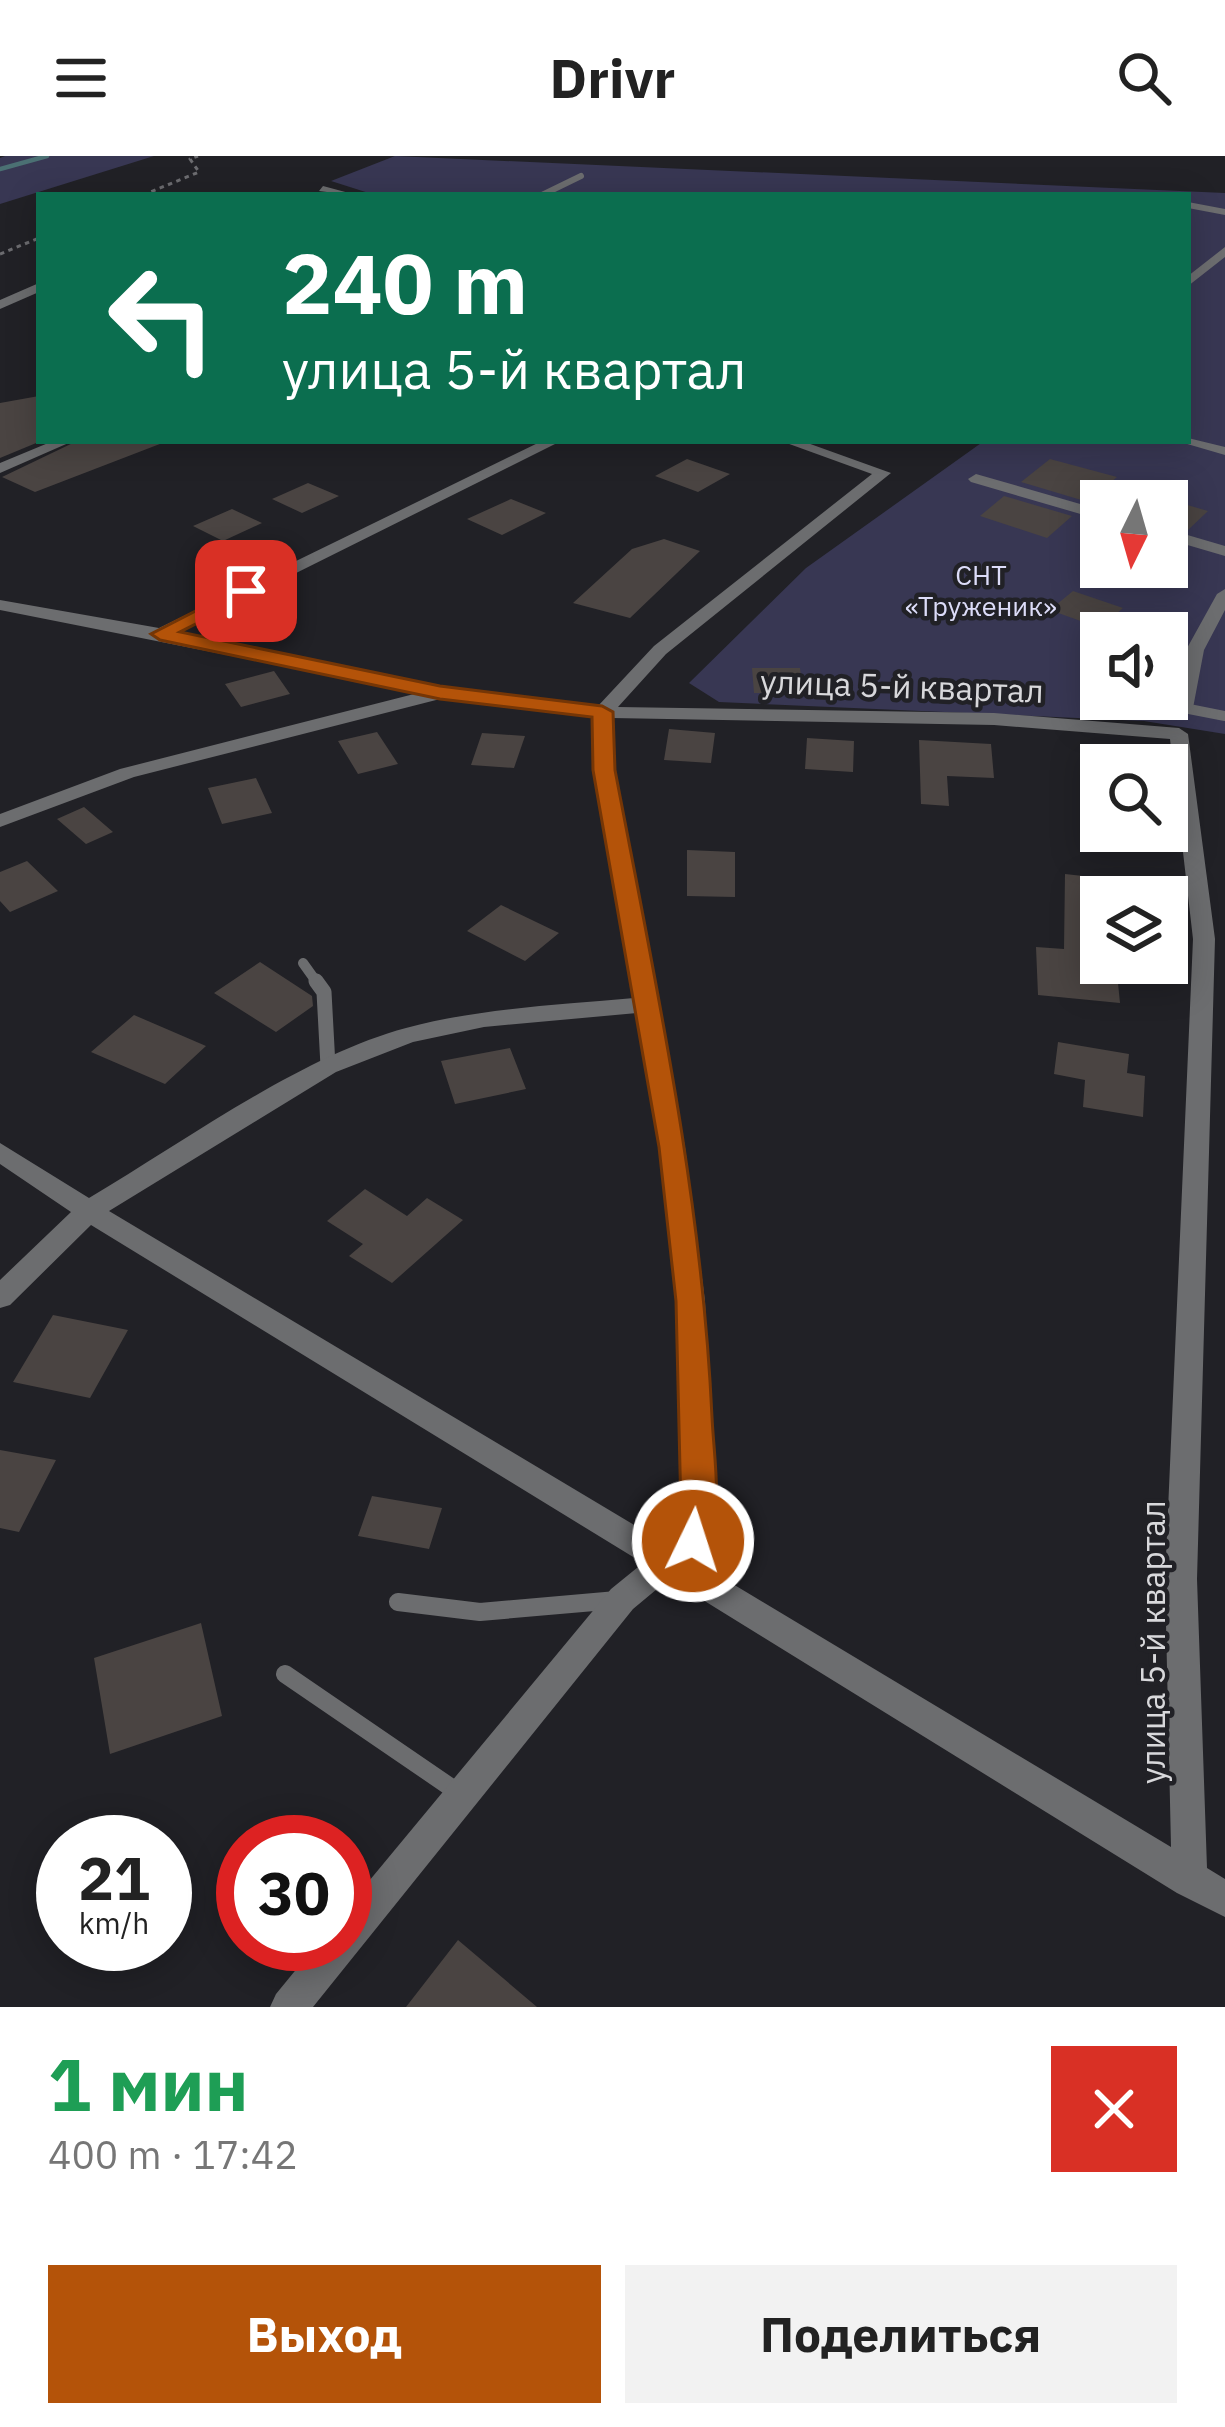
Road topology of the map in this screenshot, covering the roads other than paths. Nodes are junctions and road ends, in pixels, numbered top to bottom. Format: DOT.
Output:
graph roads {
  1 [pos="580,176"];
  2 [pos="323,189"];
  3 [pos="334,192"];
  4 [pos="548,192"];
  5 [pos="1191,206"];
  6 [pos="1225,212"];
  7 [pos="1225,251"];
  8 [pos="1191,280"];
  9 [pos="36,288"];
  10 [pos="0,305"];
  11 [pos="1191,443"];
  12 [pos="59,444"];
  13 [pos="548,444"];
  14 [pos="797,444"];
  15 [pos="1225,451"];
  16 [pos="0,468"];
  17 [pos="976,479"];
  18 [pos="1080,509"];
  19 [pos="1188,540"];
  20 [pos="1225,550"];
  21 [pos="1225,594"];
  22 [pos="0,605"];
  23 [pos="160,634"];
  24 [pos="1188,689"];
  25 [pos="440,693"];
  26 [pos="1188,709"];
  27 [pos="602,712"];
  28 [pos="1225,716"];
  29 [pos="0,821"];
  30 [pos="303,963"];
  31 [pos="644,1005"];
  32 [pos="328,1066"];
  33 [pos="0,1152"];
  34 [pos="89,1211"];
  35 [pos="0,1297"];
  36 [pos="663,1562"];
  37 [pos="622,1599"];
  38 [pos="398,1602"];
  39 [pos="285,1674"];
  40 [pos="462,1795"];
  41 [pos="1190,1880"];
  42 [pos="1225,1899"];
  43 [pos="372,1905"];
  44 [pos="318,1971"];
  45 [pos="289,2007"];
  1 -- 4 [label="lane"];
  2 -- 3 [label="street"];
  5 -- 6 [label="street"];
  7 -- 8 [label="street"];
  9 -- 10 [label="street"];
  11 -- 15 [label="street"];
  12 -- 16 [label="street"];
  13 -- 23 [label="street"];
  14 -- 27 [label="street"];
  17 -- 18 [label="street"];
  19 -- 20 [label="street"];
  21 -- 24 [label="street"];
  22 -- 23 [label="street"];
  23 -- 25 [label="street"];
  25 -- 27 [label="street, улица 5-й квартал"];
  25 -- 29 [label="street, улица 5-й квартал"];
  26 -- 28 [label="lane"];
  27 -- 31 [label="street"];
  27 -- 41 [label="street, улица 5-й квартал"];
  30 -- 32 [label="lane"];
  31 -- 32 [label="street"];
  31 -- 36 [label="street"];
  32 -- 34 [label="street"];
  33 -- 34 [label="street"];
  34 -- 35 [label="street"];
  34 -- 36 [label="street"];
  36 -- 37 [label="street"];
  36 -- 41 [label="street"];
  37 -- 38 [label="lane"];
  37 -- 40 [label="street"];
  39 -- 40 [label="lane"];
  40 -- 43 [label="street"];
  41 -- 42 [label="street"];
  44 -- 45 [label="street"];
}
